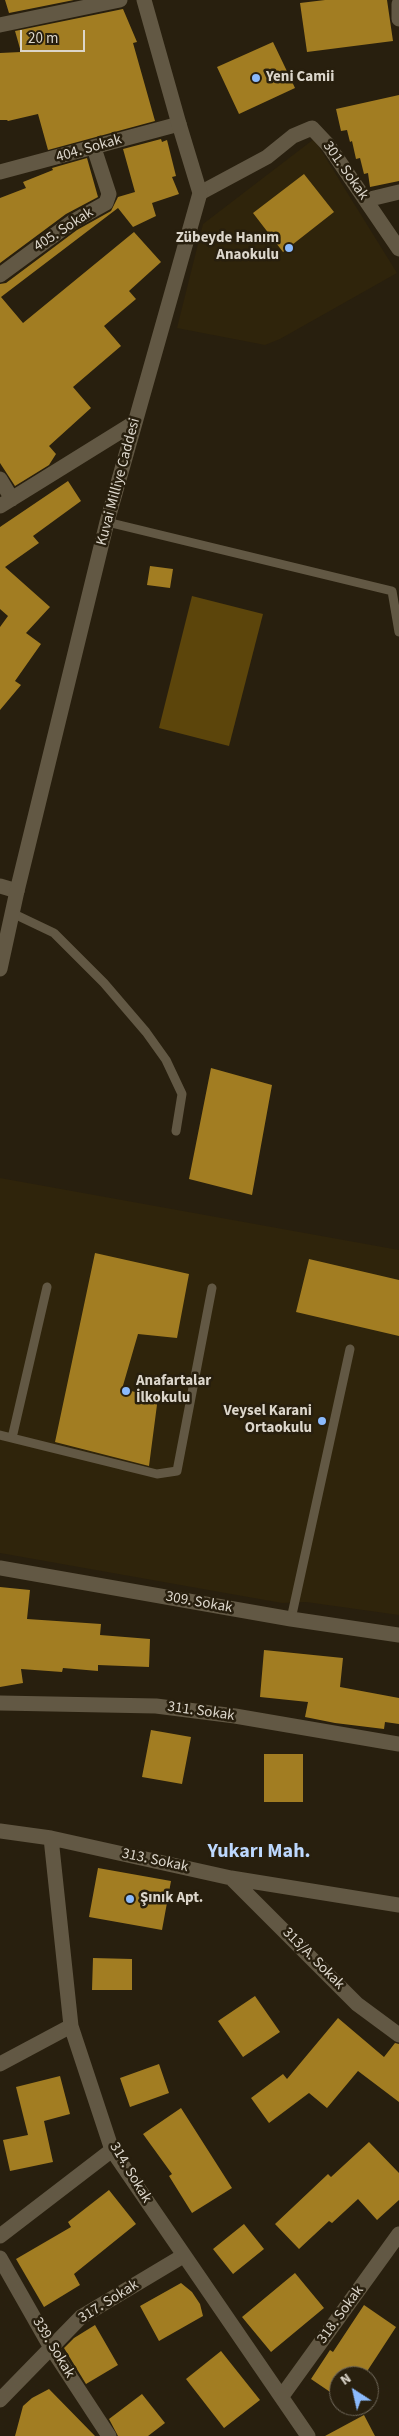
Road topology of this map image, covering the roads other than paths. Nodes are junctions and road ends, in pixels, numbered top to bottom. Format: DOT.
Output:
graph roads {
  1 [pos="120,0"];
  2 [pos="144,0"];
  3 [pos="399,4"];
  4 [pos="399,18"];
  5 [pos="0,25"];
  6 [pos="179,124"];
  7 [pos="94,148"];
  8 [pos="0,172"];
  9 [pos="200,192"];
  10 [pos="399,192"];
  11 [pos="366,200"];
  12 [pos="399,248"];
  13 [pos="0,275"];
  14 [pos="134,423"];
  15 [pos="0,479"];
  16 [pos="6,503"];
  17 [pos="107,522"];
  18 [pos="399,632"];
  19 [pos="0,886"];
  20 [pos="17,891"];
  21 [pos="12,913"];
  22 [pos="0,969"];
  23 [pos="176,1132"];
  24 [pos="47,1287"];
  25 [pos="212,1288"];
  26 [pos="350,1349"];
  27 [pos="0,1435"];
  28 [pos="12,1438"];
  29 [pos="0,1568"];
  30 [pos="291,1619"];
  31 [pos="399,1635"];
  32 [pos="0,1703"];
  33 [pos="399,1744"];
  34 [pos="0,1831"];
  35 [pos="51,1838"];
  36 [pos="231,1878"];
  37 [pos="399,1905"];
  38 [pos="72,2026"];
  39 [pos="399,2035"];
  40 [pos="0,2064"];
  41 [pos="112,2150"];
  42 [pos="399,2234"];
  43 [pos="0,2236"];
  44 [pos="183,2256"];
  45 [pos="0,2258"];
  46 [pos="50,2346"];
  47 [pos="282,2396"];
  48 [pos="0,2400"];
  49 [pos="108,2436"];
  50 [pos="308,2436"];
  1 -- 5 [label="street"];
  2 -- 6 [label="street"];
  3 -- 4 [label="street"];
  6 -- 7 [label="street, 404. Sokak"];
  6 -- 9 [label="street"];
  7 -- 8 [label="street, 404. Sokak"];
  7 -- 13 [label="street, 405. Sokak"];
  9 -- 11 [label="street, 301. Sokak"];
  9 -- 14 [label="street, Kuvai Milliye Caddesi"];
  10 -- 11 [label="street"];
  11 -- 12 [label="street, 301. Sokak"];
  14 -- 16 [label="street"];
  14 -- 17 [label="street, Kuvai Milliye Caddesi"];
  15 -- 16 [label="street"];
  17 -- 18 [label="lane"];
  17 -- 20 [label="street, Kuvai Milliye Caddesi"];
  19 -- 20 [label="street"];
  20 -- 21 [label="street, Kuvai Milliye Caddesi"];
  21 -- 22 [label="street, Kuvai Milliye Caddesi"];
  21 -- 23 [label="lane"];
  24 -- 28 [label="lane"];
  25 -- 28 [label="lane"];
  26 -- 30 [label="lane"];
  27 -- 28 [label="lane"];
  29 -- 30 [label="street, 309. Sokak"];
  30 -- 31 [label="street, 309. Sokak"];
  32 -- 33 [label="street, 311. Sokak"];
  34 -- 35 [label="street, 313. Sokak"];
  35 -- 36 [label="street, 313. Sokak"];
  35 -- 38 [label="street, 314. Sokak"];
  36 -- 37 [label="street, 313. Sokak"];
  36 -- 39 [label="street, 313/A. Sokak"];
  38 -- 40 [label="street"];
  38 -- 41 [label="street, 314. Sokak"];
  41 -- 43 [label="street"];
  41 -- 44 [label="street, 314. Sokak"];
  42 -- 47 [label="street, 318. Sokak"];
  44 -- 46 [label="street, 317. Sokak"];
  44 -- 47 [label="street, 314. Sokak"];
  45 -- 46 [label="street, 339. Sokak"];
  46 -- 48 [label="street, 317. Sokak"];
  46 -- 49 [label="street, 339. Sokak"];
  47 -- 50 [label="street, 314. Sokak"];
}
